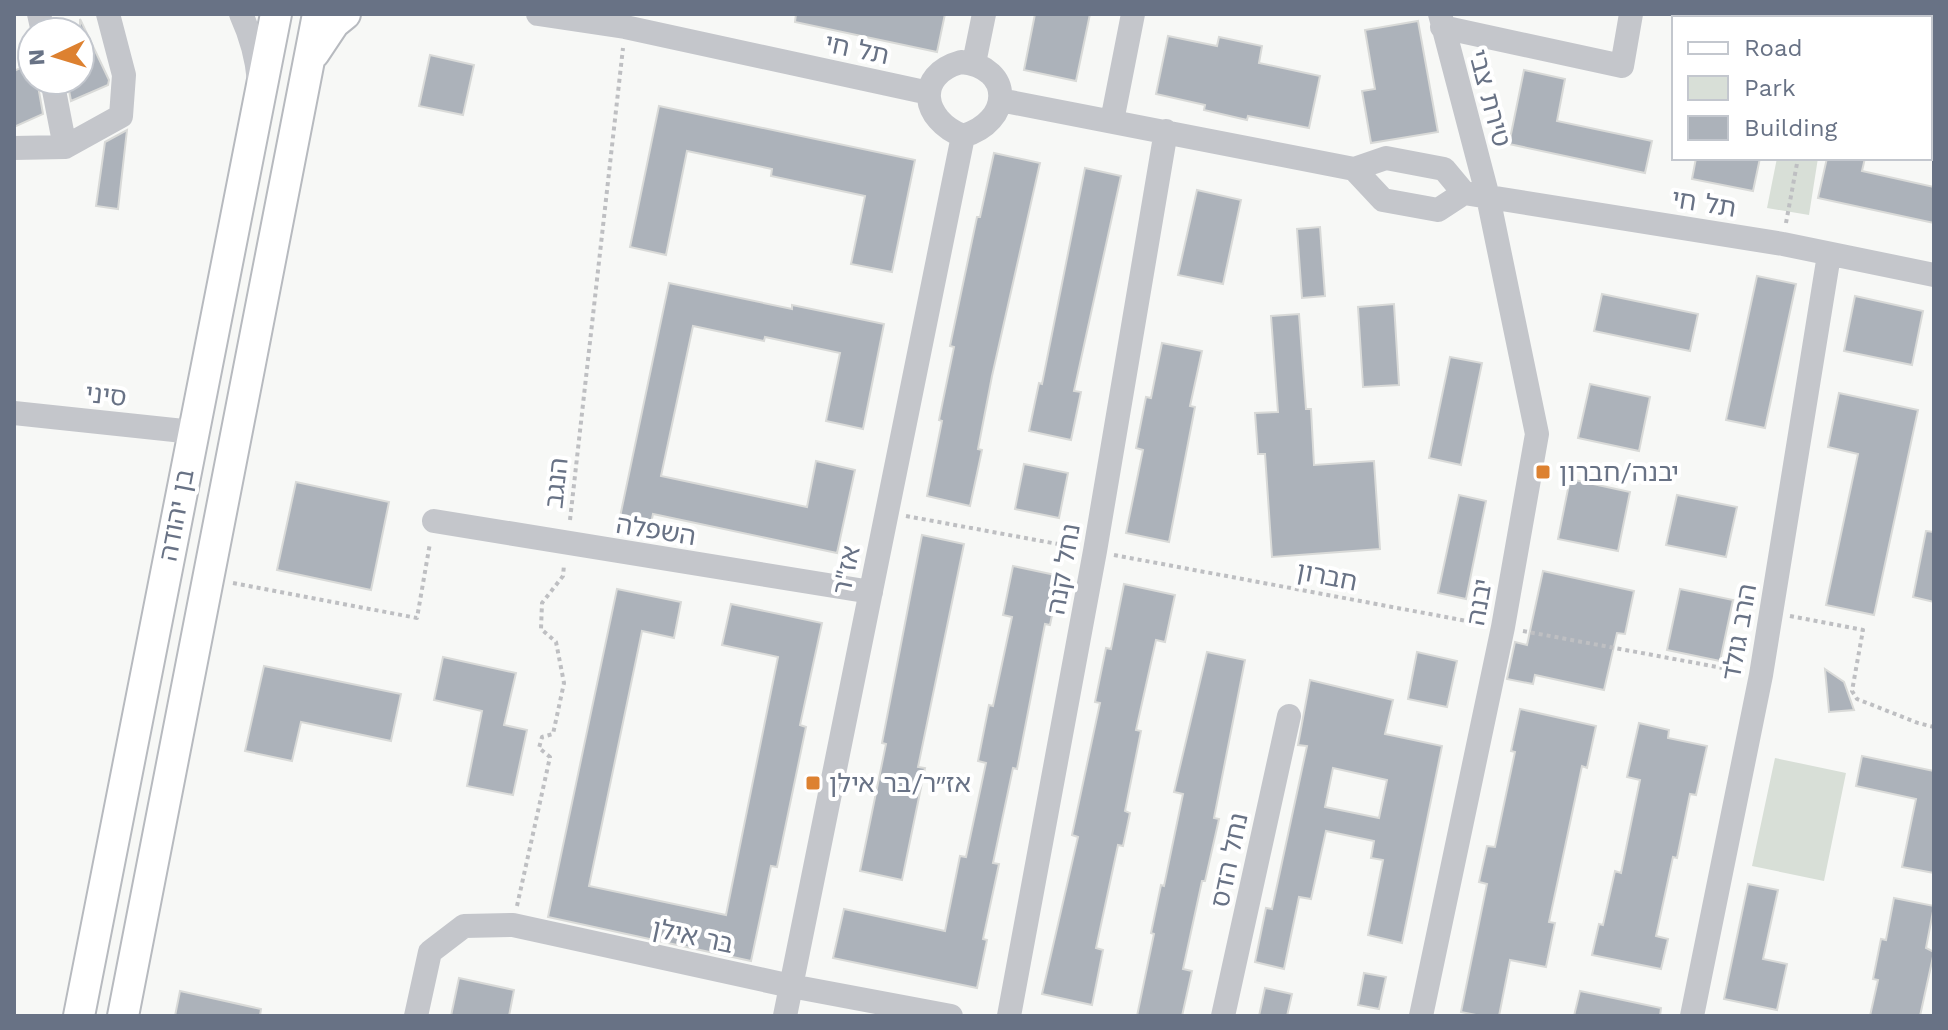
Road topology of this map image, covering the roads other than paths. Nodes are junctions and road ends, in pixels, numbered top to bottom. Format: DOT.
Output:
graph roads {
  1 [pos="108,14"];
  2 [pos="241,14"];
  3 [pos="276,14"];
  4 [pos="318,14"];
  5 [pos="345,14"];
  6 [pos="538,14"];
  7 [pos="984,14"];
  8 [pos="1133,14"];
  9 [pos="1631,14"];
  10 [pos="1441,20"];
  11 [pos="310,62"];
  12 [pos="974,63"];
  13 [pos="929,93"];
  14 [pos="55,96"];
  15 [pos="260,96"];
  16 [pos="1000,100"];
  17 [pos="1112,121"];
  18 [pos="1166,131"];
  19 [pos="963,136"];
  20 [pos="65,147"];
  21 [pos="14,148"];
  22 [pos="1354,169"];
  23 [pos="1476,195"];
  24 [pos="1829,255"];
  25 [pos="1934,275"];
  26 [pos="14,413"];
  27 [pos="193,432"];
  28 [pos="434,521"];
  29 [pos="871,592"];
  30 [pos="1289,716"];
  31 [pos="791,986"];
  32 [pos="79,1016"];
  33 [pos="123,1016"];
  34 [pos="416,1016"];
  35 [pos="785,1016"];
  36 [pos="947,1016"];
  37 [pos="1009,1016"];
  38 [pos="1223,1016"];
  39 [pos="1421,1016"];
  40 [pos="1692,1016"];
  1 -- 20 [label="street"];
  2 -- 15 [label="street"];
  3 -- 15 [label="main road, בן יהודה"];
  4 -- 11 [label="main road, בן יהודה"];
  5 -- 11 [label="main road"];
  6 -- 13 [label="street, תל חי"];
  7 -- 12 [label="street"];
  8 -- 17 [label="street"];
  9 -- 10 [label="street"];
  10 -- 23 [label="street, טירת צבי"];
  11 -- 33 [label="main road, בן יהודה"];
  12 -- 13 [label="street"];
  12 -- 16 [label="street"];
  13 -- 19 [label="street"];
  14 -- 20 [label="street"];
  15 -- 27 [label="main road, בן יהודה"];
  16 -- 17 [label="street"];
  16 -- 19 [label="street"];
  17 -- 18 [label="street"];
  18 -- 22 [label="street"];
  18 -- 37 [label="street, נחל קנה"];
  19 -- 29 [label="street, אז\"ר"];
  20 -- 21 [label="street"];
  22 -- 23 [label="street"];
  22 -- 23 [label="street"];
  23 -- 24 [label="street, תל חי"];
  23 -- 39 [label="street, יבנה"];
  24 -- 25 [label="street, תל חי"];
  24 -- 40 [label="street, הרב גולד"];
  26 -- 27 [label="street, סיני"];
  27 -- 32 [label="main road, בן יהודה"];
  28 -- 29 [label="street, השפלה"];
  29 -- 31 [label="street, אז\"ר"];
  30 -- 38 [label="street, נחל הדס"];
  31 -- 34 [label="street, בר אילן"];
  31 -- 35 [label="street, אז\"ר"];
  31 -- 36 [label="street, בר אילן"];
}
